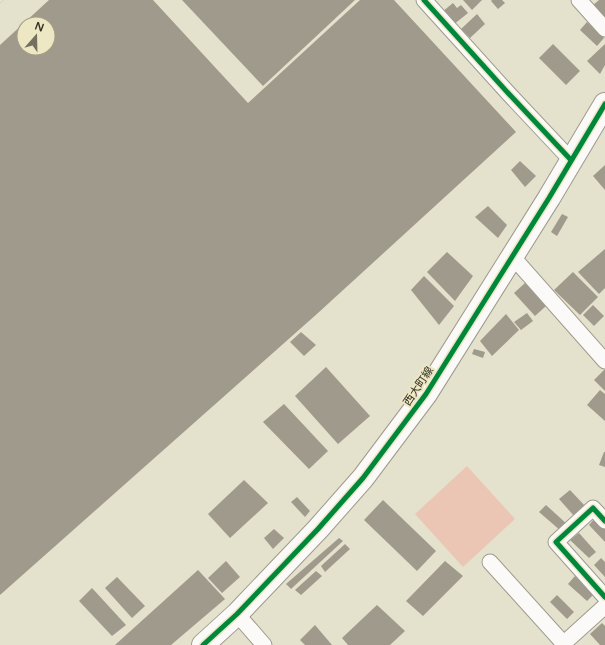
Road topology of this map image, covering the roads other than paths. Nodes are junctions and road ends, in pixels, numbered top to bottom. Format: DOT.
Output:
graph roads {
  1 [pos="426,0"];
  2 [pos="578,0"];
  3 [pos="605,29"];
  4 [pos="605,104"];
  5 [pos="571,160"];
  6 [pos="512,256"];
  7 [pos="602,352"];
  8 [pos="605,521"];
  9 [pos="490,562"];
  10 [pos="605,597"];
  11 [pos="605,606"];
  12 [pos="237,614"];
  13 [pos="203,645"];
  14 [pos="264,645"];
  15 [pos="564,645"];
  1 -- 5 [label="street"];
  2 -- 3 [label="street"];
  4 -- 5 [label="street, 西大町線"];
  5 -- 6 [label="street, 西大町線"];
  6 -- 7 [label="street"];
  6 -- 12 [label="street, 西大町線"];
  8 -- 10 [label="street"];
  9 -- 15 [label="street"];
  11 -- 15 [label="street"];
  12 -- 13 [label="street, 西大町線"];
  12 -- 14 [label="street"];
}
